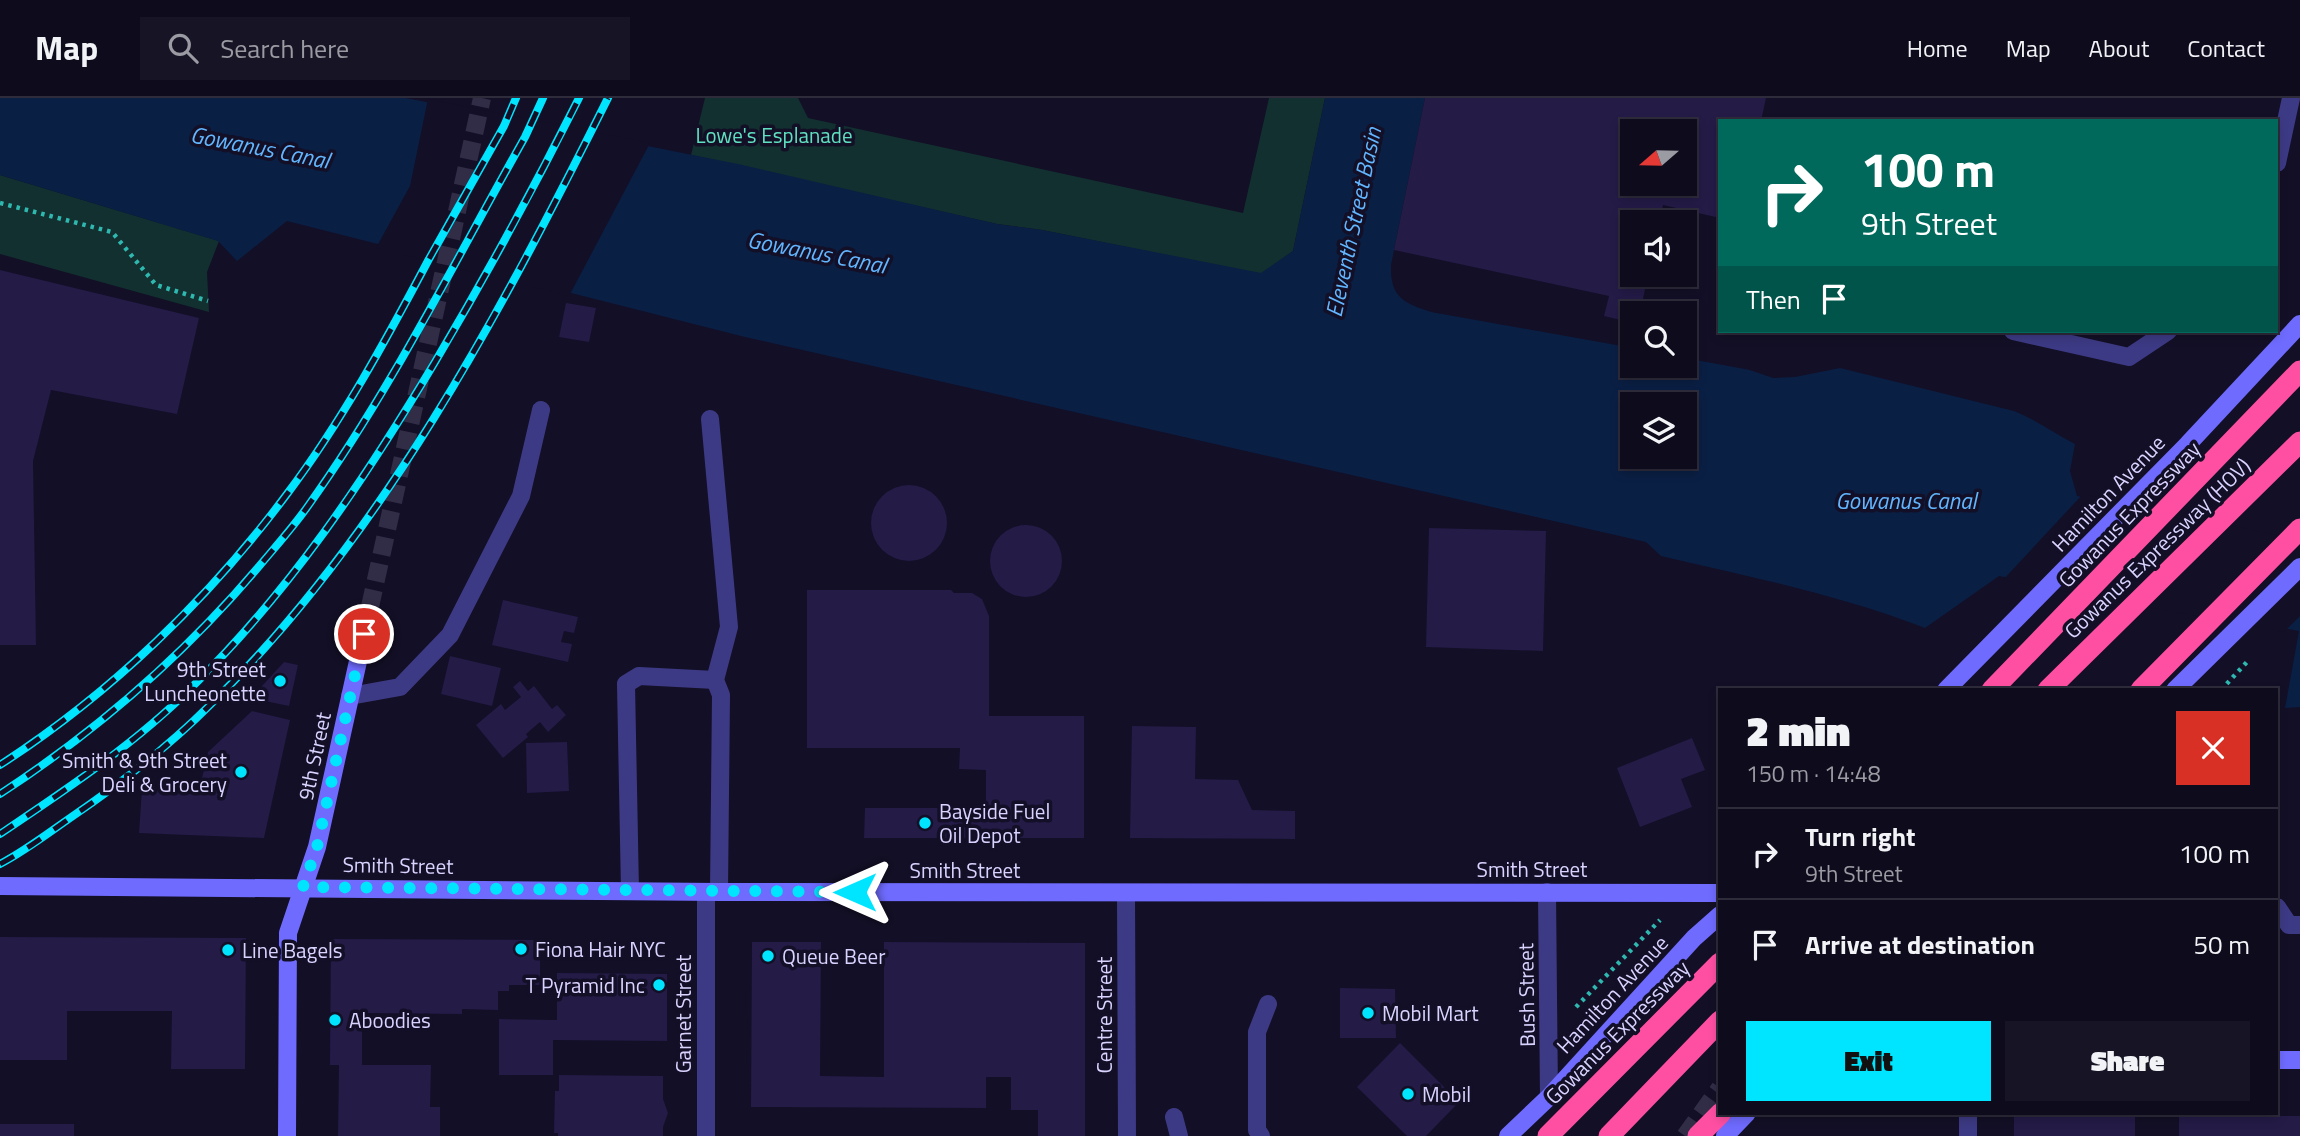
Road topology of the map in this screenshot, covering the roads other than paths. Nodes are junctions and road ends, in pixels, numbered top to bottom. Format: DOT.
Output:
graph roads {
  1 [pos="2291,98"];
  2 [pos="2278,158"];
  3 [pos="2300,324"];
  4 [pos="2022,333"];
  5 [pos="2165,333"];
  6 [pos="2300,371"];
  7 [pos="541,410"];
  8 [pos="710,419"];
  9 [pos="2300,442"];
  10 [pos="2300,529"];
  11 [pos="2300,566"];
  12 [pos="364,634"];
  13 [pos="715,680"];
  14 [pos="1948,688"];
  15 [pos="1994,688"];
  16 [pos="2050,688"];
  17 [pos="2143,688"];
  18 [pos="2177,688"];
  19 [pos="350,696"];
  20 [pos="0,886"];
  21 [pos="303,887"];
  22 [pos="630,891"];
  23 [pos="713,892"];
  24 [pos="1547,892"];
  25 [pos="1126,893"];
  26 [pos="1718,893"];
  27 [pos="2278,908"];
  28 [pos="1718,917"];
  29 [pos="2300,925"];
  30 [pos="1718,965"];
  31 [pos="1268,1004"];
  32 [pos="1718,1023"];
  33 [pos="2278,1060"];
  34 [pos="2300,1060"];
  35 [pos="1549,1097"];
  36 [pos="1719,1115"];
  37 [pos="1746,1115"];
  38 [pos="1968,1115"];
  39 [pos="1174,1117"];
  40 [pos="287,1136"];
  41 [pos="706,1136"];
  42 [pos="1127,1136"];
  43 [pos="1179,1136"];
  44 [pos="1261,1136"];
  45 [pos="1508,1136"];
  46 [pos="1548,1136"];
  47 [pos="1609,1136"];
  48 [pos="1698,1136"];
  49 [pos="1725,1136"];
  50 [pos="1968,1136"];
  1 -- 2 [label="street"];
  3 -- 14 [label="street, Hamilton Avenue"];
  4 -- 5 [label="street"];
  6 -- 15 [label="highway, Gowanus Expressway"];
  7 -- 19 [label="street"];
  8 -- 13 [label="street"];
  9 -- 16 [label="highway, Gowanus Expressway (HOV)"];
  10 -- 17 [label="highway"];
  11 -- 18 [label="street"];
  12 -- 19 [label="street, 9th Street"];
  13 -- 22 [label="street"];
  13 -- 23 [label="street, Garnet Street"];
  19 -- 21 [label="street, 9th Street"];
  20 -- 21 [label="street, Smith Street"];
  21 -- 22 [label="street, Smith Street"];
  21 -- 40 [label="street, 9th Street"];
  22 -- 23 [label="street, Smith Street"];
  23 -- 25 [label="street, Smith Street"];
  23 -- 41 [label="street, Garnet Street"];
  24 -- 25 [label="street, Smith Street"];
  24 -- 26 [label="street, Smith Street"];
  24 -- 35 [label="street, Bush Street"];
  25 -- 42 [label="street, Centre Street"];
  27 -- 29 [label="street"];
  28 -- 35 [label="street, Hamilton Avenue"];
  30 -- 46 [label="highway, Gowanus Expressway"];
  31 -- 44 [label="street"];
  32 -- 47 [label="highway"];
  33 -- 34 [label="street"];
  35 -- 45 [label="street, Hamilton Avenue"];
  36 -- 48 [label="highway"];
  37 -- 49 [label="street"];
  38 -- 50 [label="street"];
  39 -- 43 [label="street"];
}
